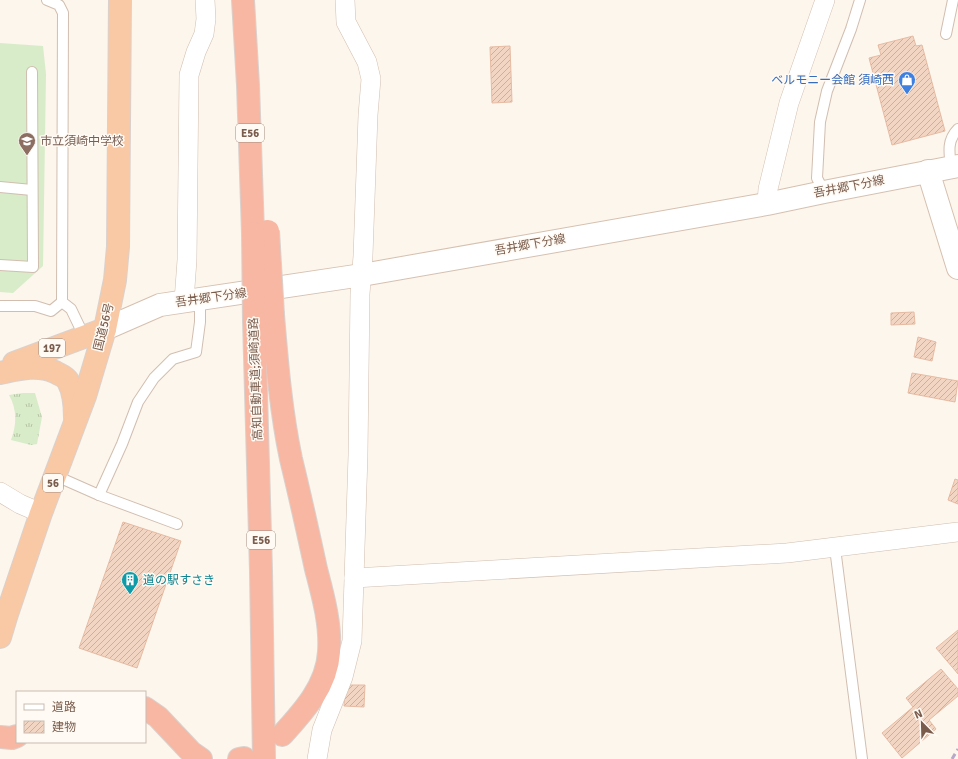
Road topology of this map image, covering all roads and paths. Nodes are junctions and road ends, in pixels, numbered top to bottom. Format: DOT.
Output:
graph roads {
  1 [pos="47,0"];
  2 [pos="205,0"];
  3 [pos="243,0"];
  4 [pos="344,0"];
  5 [pos="825,0"];
  6 [pos="860,0"];
  7 [pos="953,0"];
  8 [pos="120,7"];
  9 [pos="946,34"];
  10 [pos="32,72"];
  11 [pos="958,128"];
  12 [pos="955,167"];
  13 [pos="928,171"];
  14 [pos="0,187"];
  15 [pos="32,190"];
  16 [pos="824,192"];
  17 [pos="767,204"];
  18 [pos="0,265"];
  19 [pos="958,268"];
  20 [pos="362,275"];
  21 [pos="192,300"];
  22 [pos="62,302"];
  23 [pos="0,306"];
  24 [pos="264,318"];
  25 [pos="105,329"];
  26 [pos="84,336"];
  27 [pos="0,369"];
  28 [pos="0,374"];
  29 [pos="76,420"];
  30 [pos="56,476"];
  31 [pos="0,492"];
  32 [pos="99,495"];
  33 [pos="41,513"];
  34 [pos="177,524"];
  35 [pos="958,532"];
  36 [pos="835,548"];
  37 [pos="354,578"];
  38 [pos="0,633"];
  39 [pos="146,709"];
  40 [pos="282,735"];
  41 [pos="16,736"];
  42 [pos="0,737"];
  43 [pos="249,758"];
  44 [pos="200,759"];
  45 [pos="317,759"];
  46 [pos="862,759"];
  1 -- 22 [label="lane"];
  2 -- 21 [label="street"];
  3 -- 24 [label="highway, bridge"];
  4 -- 20 [label="street"];
  5 -- 17 [label="street"];
  6 -- 16 [label="lane"];
  7 -- 9 [label="lane"];
  8 -- 25 [label="highway, 国道56号 / 56"];
  10 -- 15 [label="lane"];
  11 -- 12 [label="lane"];
  12 -- 13 [label="main road, 吾井郷下分線"];
  13 -- 16 [label="main road, 吾井郷下分線"];
  13 -- 19 [label="main road"];
  14 -- 15 [label="lane"];
  15 -- 18 [label="lane"];
  16 -- 17 [label="main road, 吾井郷下分線"];
  17 -- 20 [label="main road, 吾井郷下分線"];
  20 -- 21 [label="main road, 吾井郷下分線"];
  20 -- 37 [label="street"];
  21 -- 25 [label="main road, 吾井郷下分線"];
  21 -- 32 [label="lane"];
  22 -- 23 [label="lane"];
  22 -- 26 [label="lane"];
  24 -- 40 [label="highway"];
  24 -- 43 [label="highway, 高知自動車道;須崎道路 / E56"];
  25 -- 26 [label="highway, 197"];
  25 -- 29 [label="highway, 国道56号 / 56"];
  26 -- 27 [label="highway, 197"];
  28 -- 29 [label="highway"];
  29 -- 30 [label="highway, 国道56号 / 56"];
  30 -- 32 [label="lane"];
  30 -- 33 [label="highway, 国道56号 / 56"];
  31 -- 33 [label="street"];
  32 -- 34 [label="lane"];
  33 -- 38 [label="highway, 国道56号 / 56"];
  35 -- 36 [label="street"];
  36 -- 37 [label="street"];
  36 -- 46 [label="lane"];
  37 -- 45 [label="street"];
  39 -- 44 [label="highway"];
  41 -- 42 [label="highway"];
}
